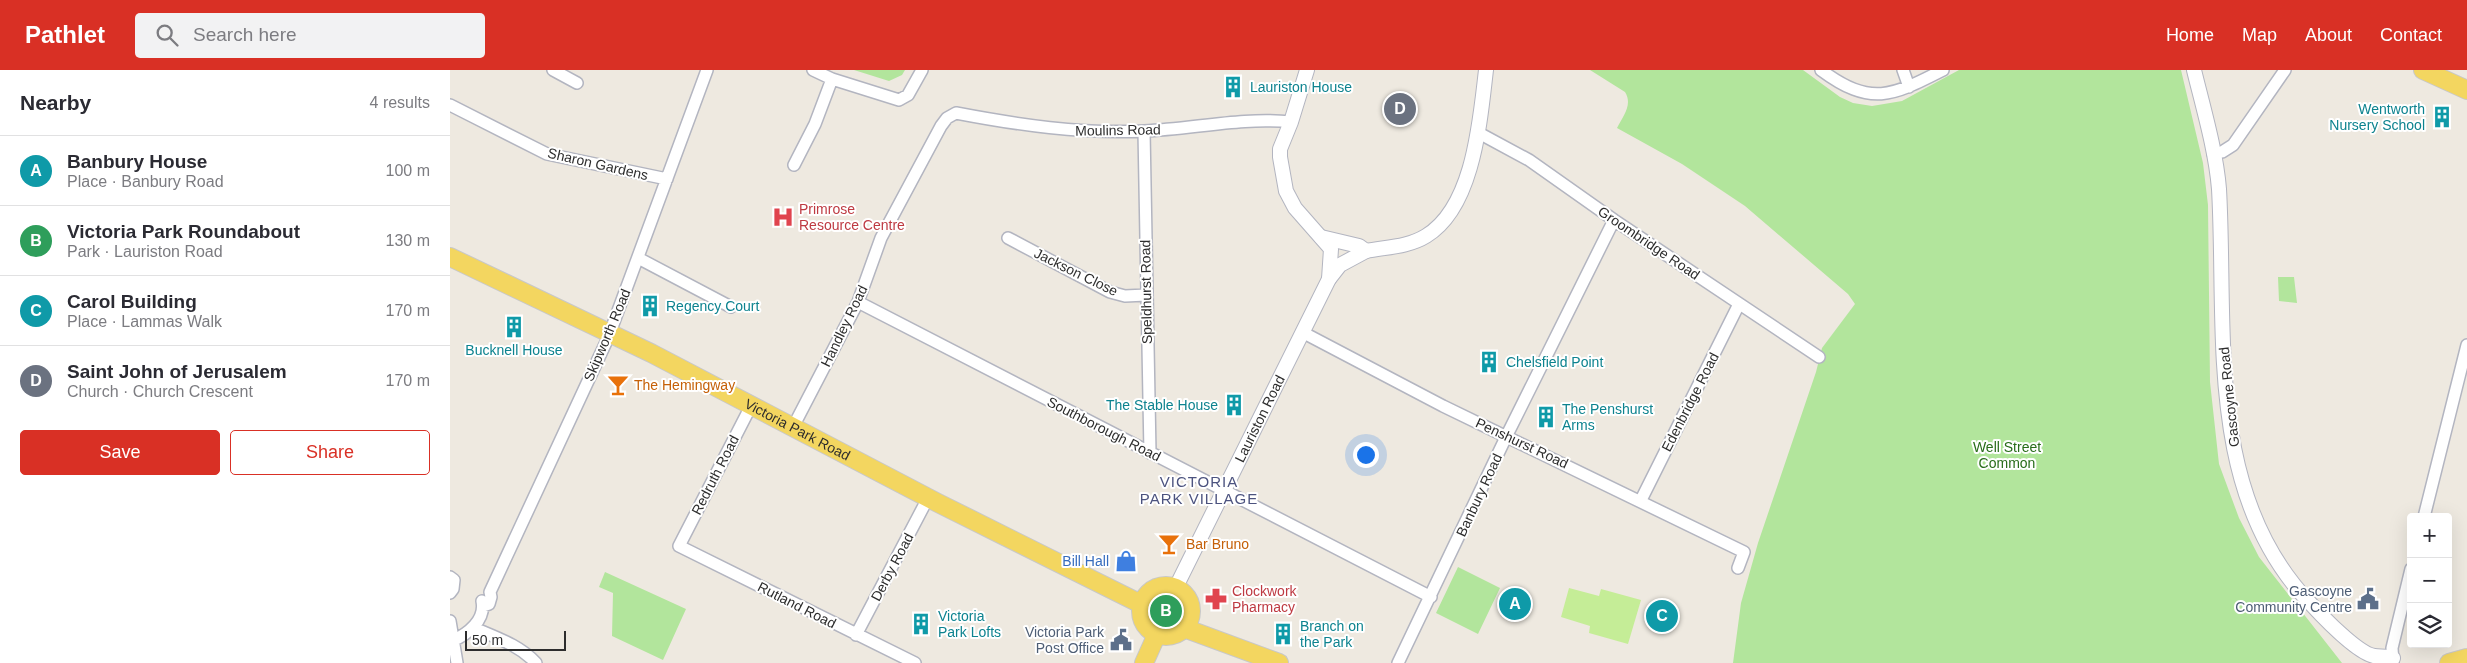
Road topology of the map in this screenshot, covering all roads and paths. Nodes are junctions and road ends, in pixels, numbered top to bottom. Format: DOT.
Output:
graph roads {
  1 [pos="553,70"];
  2 [pos="707,70"];
  3 [pos="813,70"];
  4 [pos="922,70"];
  5 [pos="1307,70"];
  6 [pos="1486,70"];
  7 [pos="1821,70"];
  8 [pos="1903,70"];
  9 [pos="1943,70"];
  10 [pos="2194,70"];
  11 [pos="2285,70"];
  12 [pos="2423,70"];
  13 [pos="571,77"];
  14 [pos="832,79"];
  15 [pos="1909,87"];
  16 [pos="2467,90"];
  17 [pos="450,105"];
  18 [pos="947,118"];
  19 [pos="1291,122"];
  20 [pos="1144,131"];
  21 [pos="1477,132"];
  22 [pos="2213,154"];
  23 [pos="794,165"];
  24 [pos="667,179"];
  25 [pos="1614,220"];
  26 [pos="1008,238"];
  27 [pos="1321,238"];
  28 [pos="1366,251"];
  29 [pos="450,257"];
  30 [pos="638,258"];
  31 [pos="1329,279"];
  32 [pos="1146,295"];
  33 [pos="858,302"];
  34 [pos="1739,304"];
  35 [pos="731,307"];
  36 [pos="1302,332"];
  37 [pos="610,334"];
  38 [pos="2467,345"];
  39 [pos="1819,358"];
  40 [pos="752,404"];
  41 [pos="793,427"];
  42 [pos="1507,435"];
  43 [pos="1150,454"];
  44 [pos="1225,490"];
  45 [pos="928,498"];
  46 [pos="1640,500"];
  47 [pos="2425,513"];
  48 [pos="679,546"];
  49 [pos="1738,568"];
  50 [pos="450,577"];
  51 [pos="2407,585"];
  52 [pos="1176,588"];
  53 [pos="450,593"];
  54 [pos="1431,597"];
  55 [pos="1141,604"];
  56 [pos="450,621"];
  57 [pos="474,628"];
  58 [pos="1184,628"];
  59 [pos="1157,634"];
  60 [pos="856,635"];
  61 [pos="452,641"];
  62 [pos="2467,658"];
  63 [pos="2393,660"];
  64 [pos="457,663"];
  65 [pos="536,663"];
  66 [pos="915,663"];
  67 [pos="1144,663"];
  68 [pos="1279,663"];
  69 [pos="1398,663"];
  70 [pos="2449,663"];
  1 -- 13 [label="street"];
  2 -- 24 [label="street, Skipworth Road"];
  3 -- 14 [label="street"];
  4 -- 14 [label="street"];
  5 -- 19 [label="street, Lauriston Road"];
  6 -- 21 [label="street"];
  7 -- 15 [label="street"];
  8 -- 15 [label="street"];
  9 -- 15 [label="street"];
  10 -- 22 [label="street, Gascoyne Road"];
  11 -- 22 [label="street"];
  12 -- 16 [label="main road"];
  14 -- 23 [label="street"];
  17 -- 24 [label="street, Sharon Gardens"];
  18 -- 20 [label="street, Moulins Road"];
  18 -- 33 [label="street, Handley Road"];
  19 -- 20 [label="street, Moulins Road"];
  19 -- 27 [label="street, Lauriston Road"];
  20 -- 32 [label="street, Speldhurst Road"];
  21 -- 25 [label="street, Groombridge Road"];
  21 -- 28 [label="street"];
  22 -- 63 [label="street, Gascoyne Road"];
  24 -- 30 [label="street, Skipworth Road"];
  25 -- 34 [label="street, Groombridge Road"];
  25 -- 42 [label="street, Banbury Road"];
  26 -- 32 [label="street, Jackson Close"];
  27 -- 28 [label="street"];
  27 -- 31 [label="street, Lauriston Road"];
  28 -- 31 [label="street, Lauriston Road"];
  29 -- 37 [label="main road, Victoria Park Road"];
  30 -- 35 [label="street"];
  30 -- 37 [label="street, Skipworth Road"];
  31 -- 36 [label="street, Lauriston Road"];
  32 -- 43 [label="street, Speldhurst Road"];
  33 -- 41 [label="street, Handley Road"];
  33 -- 43 [label="street, Southborough Road"];
  34 -- 39 [label="street, Groombridge Road"];
  34 -- 46 [label="street, Edenbridge Road"];
  36 -- 42 [label="street, Penshurst Road"];
  36 -- 44 [label="street, Lauriston Road"];
  37 -- 40 [label="main road, Victoria Park Road"];
  37 -- 57 [label="street, Skipworth Road"];
  38 -- 47 [label="street"];
  40 -- 41 [label="main road, Victoria Park Road"];
  40 -- 48 [label="street, Redruth Road"];
  41 -- 45 [label="main road, Victoria Park Road"];
  42 -- 46 [label="street, Penshurst Road"];
  42 -- 54 [label="street, Banbury Road"];
  43 -- 44 [label="street, Southborough Road"];
  44 -- 52 [label="street, Lauriston Road"];
  44 -- 54 [label="street, Southborough Road"];
  45 -- 55 [label="main road, Victoria Park Road"];
  45 -- 60 [label="street, Derby Road"];
  46 -- 49 [label="street, Penshurst Road"];
  48 -- 60 [label="street, Rutland Road"];
  50 -- 53 [label="street"];
  51 -- 63 [label="street"];
  52 -- 55 [label="main road"];
  52 -- 58 [label="main road"];
  54 -- 69 [label="street, Banbury Road"];
  55 -- 59 [label="main road"];
  56 -- 61 [label="street"];
  57 -- 61 [label="street"];
  57 -- 65 [label="street"];
  58 -- 59 [label="main road"];
  58 -- 68 [label="main road"];
  59 -- 67 [label="main road"];
  60 -- 66 [label="street, Rutland Road"];
  61 -- 64 [label="street"];
  62 -- 70 [label="main road"];
}
